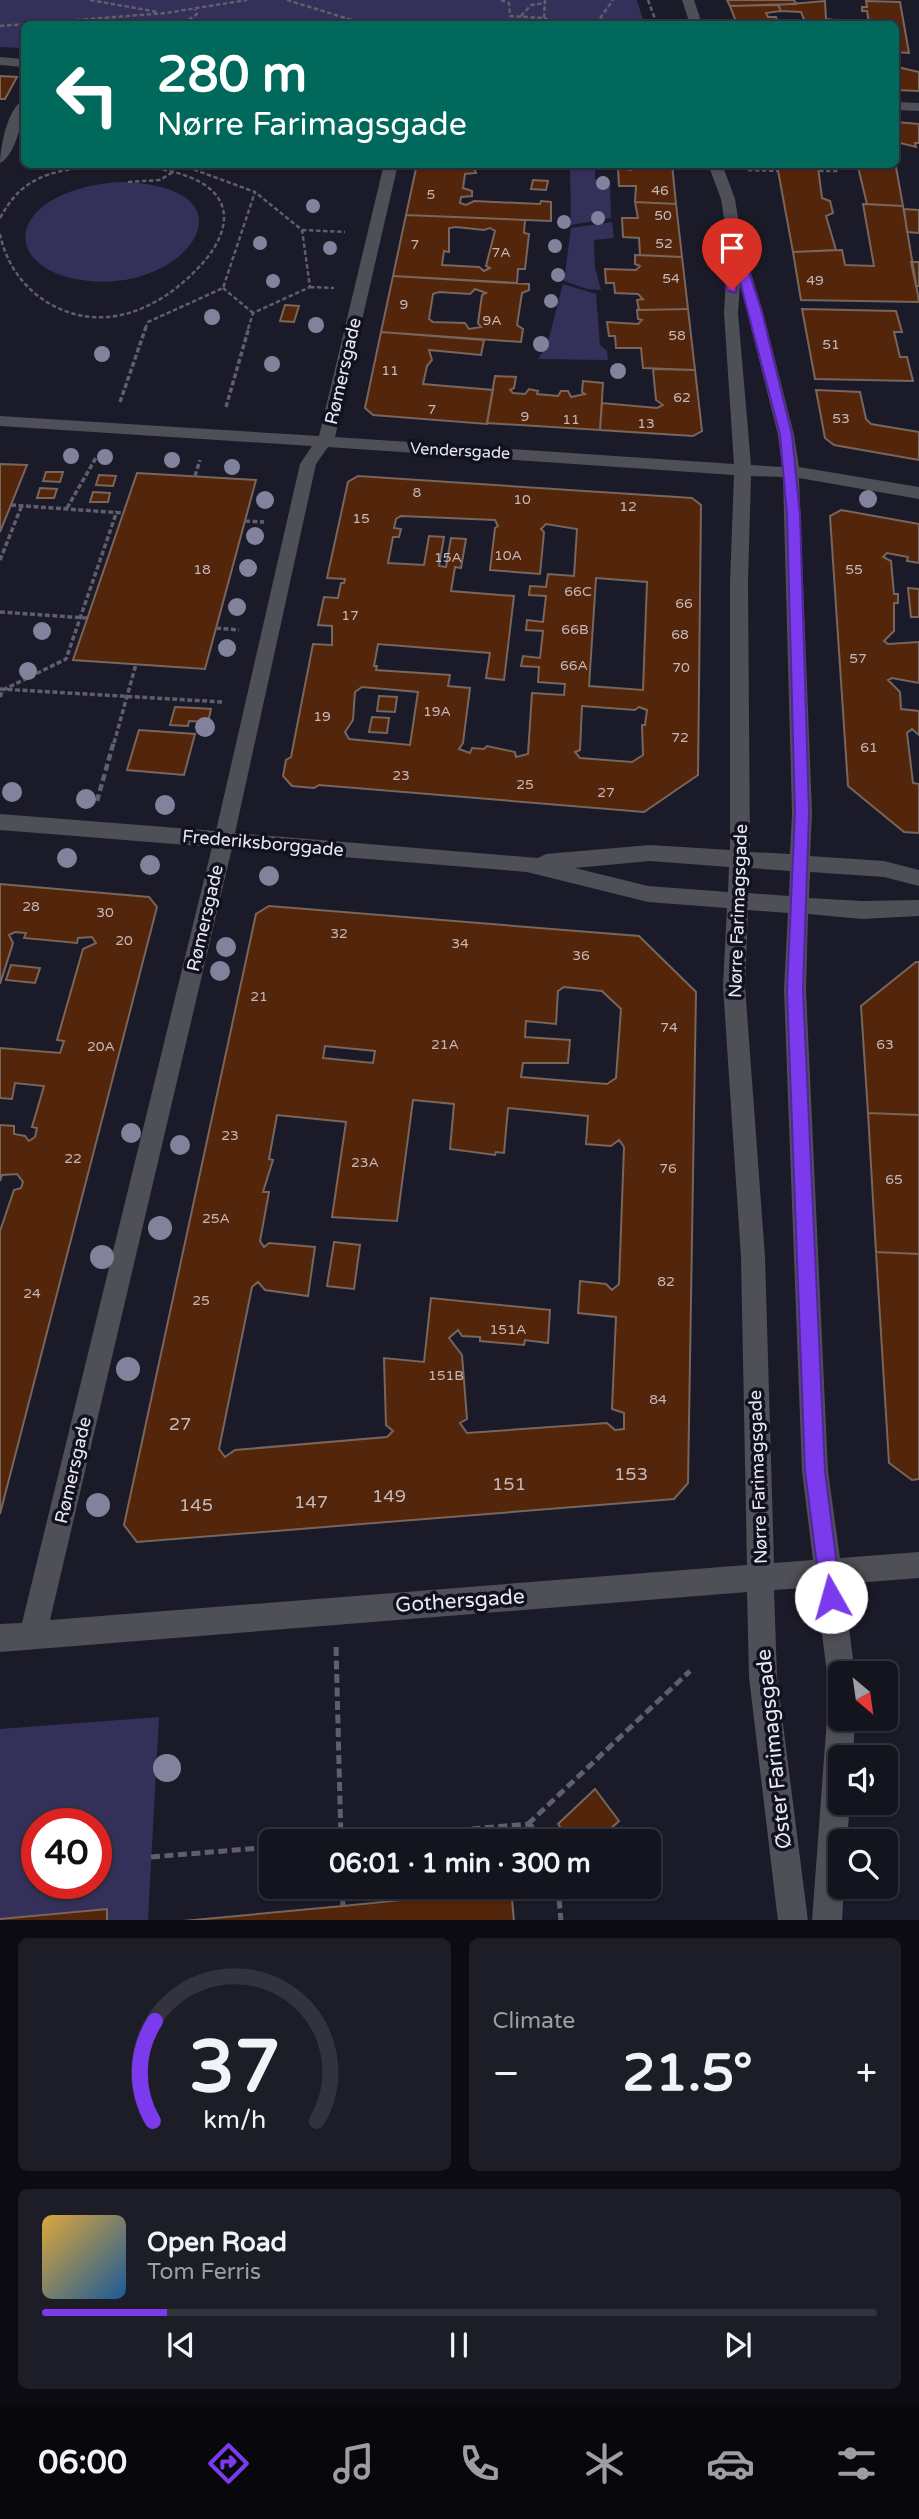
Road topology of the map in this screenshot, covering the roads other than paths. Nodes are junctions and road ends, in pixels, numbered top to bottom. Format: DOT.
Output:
graph roads {
  1 [pos="688,0"];
  2 [pos="695,21"];
  3 [pos="0,61"];
  4 [pos="21,63"];
  5 [pos="899,106"];
  6 [pos="919,107"];
  7 [pos="21,111"];
  8 [pos="0,159"];
  9 [pos="390,168"];
  10 [pos="716,168"];
  11 [pos="731,168"];
  12 [pos="728,199"];
  13 [pos="734,244"];
  14 [pos="0,421"];
  15 [pos="322,443"];
  16 [pos="743,470"];
  17 [pos="791,472"];
  18 [pos="919,493"];
  19 [pos="0,822"];
  20 [pos="224,839"];
  21 [pos="738,858"];
  22 [pos="799,862"];
  23 [pos="527,864"];
  24 [pos="919,878"];
  25 [pos="736,901"];
  26 [pos="797,905"];
  27 [pos="919,908"];
  28 [pos="919,1565"];
  29 [pos="828,1571"];
  30 [pos="761,1578"];
  31 [pos="33,1635"];
  32 [pos="0,1638"];
  33 [pos="839,1661"];
  34 [pos="840,1731"];
  35 [pos="793,1920"];
  36 [pos="827,1920"];
  1 -- 2 [label="street"];
  3 -- 4 [label="street"];
  5 -- 6 [label="street"];
  7 -- 8 [label="street"];
  9 -- 15 [label="street, Rømersgade"];
  10 -- 12 [label="street, Nørre Farimagsgade"];
  11 -- 12 [label="street, Nørre Farimagsgade"];
  12 -- 13 [label="street, Nørre Farimagsgade"];
  13 -- 16 [label="street, Nørre Farimagsgade"];
  13 -- 17 [label="street, Nørre Farimagsgade"];
  14 -- 15 [label="street, Vendersgade"];
  15 -- 16 [label="street, Vendersgade"];
  15 -- 20 [label="street, Rømersgade"];
  16 -- 17 [label="street, Vendersgade"];
  16 -- 21 [label="street, Nørre Farimagsgade"];
  17 -- 18 [label="street, Vendersgade"];
  17 -- 22 [label="street, Nørre Farimagsgade"];
  19 -- 20 [label="street, Frederiksborggade"];
  20 -- 23 [label="street, Frederiksborggade"];
  20 -- 31 [label="street, Rømersgade"];
  21 -- 22 [label="street, Frederiksborggade"];
  21 -- 23 [label="street, Frederiksborggade"];
  21 -- 25 [label="street, Nørre Farimagsgade"];
  22 -- 24 [label="street, Frederiksborggade"];
  22 -- 26 [label="street, Nørre Farimagsgade"];
  23 -- 25 [label="street, Frederiksborggade"];
  25 -- 26 [label="street, Frederiksborggade"];
  25 -- 30 [label="street, Nørre Farimagsgade"];
  26 -- 27 [label="street, Frederiksborggade"];
  26 -- 29 [label="street, Nørre Farimagsgade"];
  28 -- 29 [label="street, Gothersgade"];
  29 -- 30 [label="street, Gothersgade"];
  29 -- 33 [label="street"];
  30 -- 31 [label="street, Gothersgade"];
  30 -- 35 [label="street, Øster Farimagsgade"];
  31 -- 32 [label="street, Gothersgade"];
  34 -- 36 [label="street"];
}
